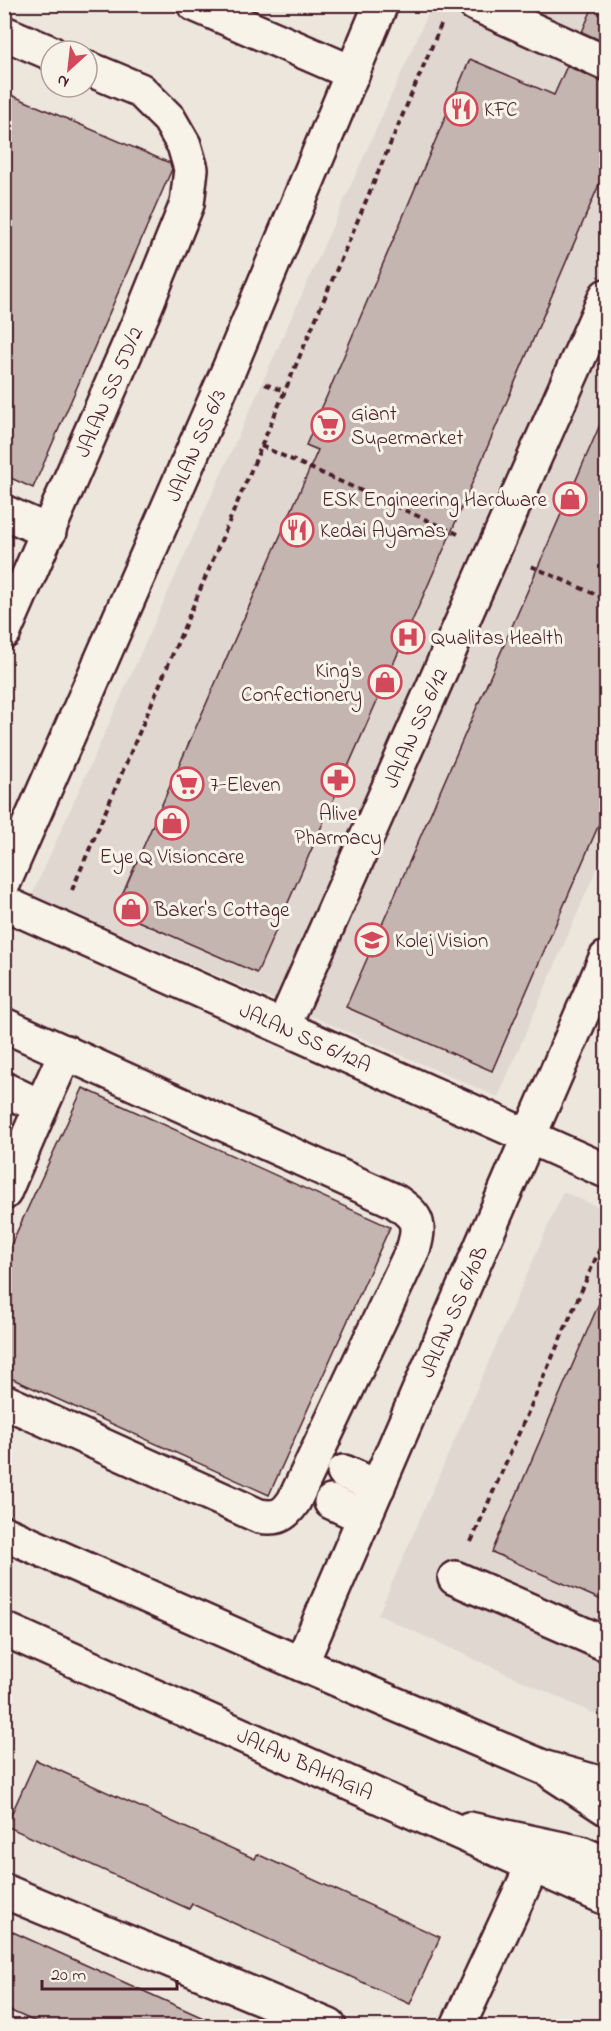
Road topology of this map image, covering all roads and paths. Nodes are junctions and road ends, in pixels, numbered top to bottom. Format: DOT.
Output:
graph roads {
  1 [pos="194,4"];
  2 [pos="381,4"];
  3 [pos="475,4"];
  4 [pos="445,15"];
  5 [pos="4,33"];
  6 [pos="39,48"];
  7 [pos="606,63"];
  8 [pos="99,73"];
  9 [pos="353,73"];
  10 [pos="606,296"];
  11 [pos="261,446"];
  12 [pos="4,512"];
  13 [pos="49,532"];
  14 [pos="495,550"];
  15 [pos="606,599"];
  16 [pos="4,632"];
  17 [pos="4,882"];
  18 [pos="4,903"];
  19 [pos="56,926"];
  20 [pos="606,958"];
  21 [pos="4,1025"];
  22 [pos="283,1027"];
  23 [pos="66,1052"];
  24 [pos="4,1089"];
  25 [pos="41,1107"];
  26 [pos="529,1137"];
  27 [pos="606,1171"];
  28 [pos="4,1193"];
  29 [pos="606,1235"];
  30 [pos="4,1401"];
  31 [pos="344,1472"];
  32 [pos="378,1487"];
  33 [pos="331,1502"];
  34 [pos="364,1517"];
  35 [pos="4,1533"];
  36 [pos="455,1578"];
  37 [pos="4,1629"];
  38 [pos="606,1644"];
  39 [pos="301,1664"];
  40 [pos="545,1768"];
  41 [pos="606,1785"];
  42 [pos="606,1808"];
  43 [pos="436,1822"];
  44 [pos="606,1864"];
  45 [pos="532,1865"];
  46 [pos="4,1891"];
  47 [pos="606,1898"];
  48 [pos="329,2026"];
  49 [pos="458,2026"];
  1 -- 9 [label="street"];
  2 -- 9 [label="street, JALAN SS 6/3"];
  3 -- 7 [label="street"];
  4 -- 11 [label="path"];
  5 -- 6 [label="street"];
  8 -- 13 [label="street, JALAN SS 5D/2"];
  9 -- 17 [label="street, JALAN SS 6/3"];
  10 -- 14 [label="street, JALAN SS 6/12"];
  11 -- 14 [label="path"];
  11 -- 19 [label="path"];
  12 -- 13 [label="street"];
  13 -- 16 [label="street, JALAN SS 5D/2"];
  14 -- 15 [label="path"];
  14 -- 22 [label="street, JALAN SS 6/12"];
  18 -- 19 [label="street, JALAN SS 6/12A"];
  19 -- 22 [label="street, JALAN SS 6/12A"];
  20 -- 26 [label="street, JALAN SS 6/10B"];
  21 -- 23 [label="street"];
  22 -- 26 [label="street, JALAN SS 6/12A"];
  23 -- 25 [label="street"];
  23 -- 30 [label="street"];
  24 -- 25 [label="street"];
  25 -- 28 [label="street"];
  26 -- 27 [label="street, JALAN SS 6/12A"];
  26 -- 32 [label="street, JALAN SS 6/10B"];
  29 -- 36 [label="path"];
  31 -- 32 [label="street"];
  32 -- 34 [label="street, JALAN SS 6/10B"];
  33 -- 34 [label="street"];
  34 -- 39 [label="street, JALAN SS 6/10B"];
  35 -- 39 [label="street"];
  36 -- 38 [label="street"];
  37 -- 43 [label="street, JALAN BAHAGIA"];
  39 -- 40 [label="street"];
  40 -- 41 [label="street"];
  40 -- 42 [label="street"];
  43 -- 44 [label="street"];
  43 -- 45 [label="street, JALAN BAHAGIA"];
  45 -- 47 [label="street, JALAN BAHAGIA"];
  45 -- 49 [label="street"];
  46 -- 48 [label="street"];
}
